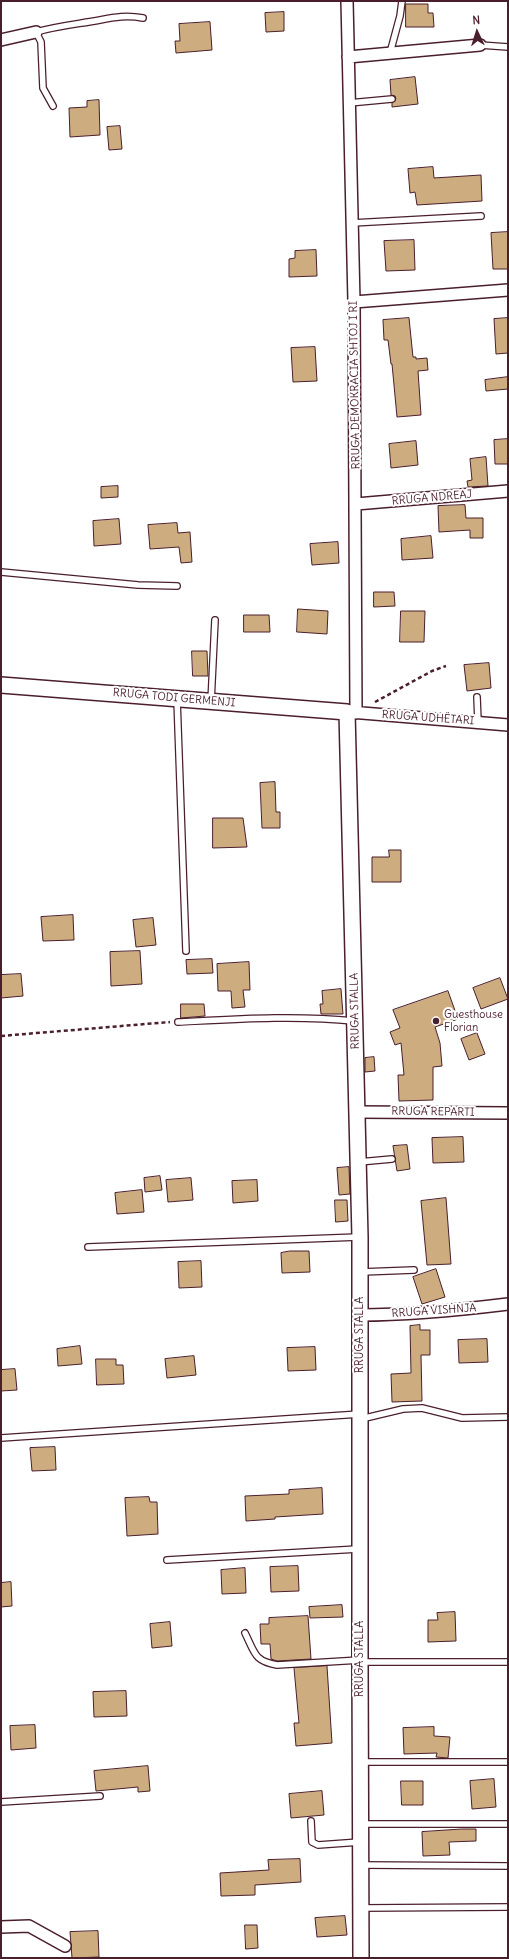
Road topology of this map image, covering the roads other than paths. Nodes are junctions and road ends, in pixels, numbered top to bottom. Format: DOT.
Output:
graph roads {
  1 [pos="347,1"];
  2 [pos="402,1"];
  3 [pos="143,18"];
  4 [pos="36,32"];
  5 [pos="1,40"];
  6 [pos="480,45"];
  7 [pos="508,47"];
  8 [pos="390,53"];
  9 [pos="348,57"];
  10 [pos="392,99"];
  11 [pos="349,103"];
  12 [pos="53,106"];
  13 [pos="480,216"];
  14 [pos="352,223"];
  15 [pos="508,290"];
  16 [pos="354,302"];
  17 [pos="508,491"];
  18 [pos="356,504"];
  19 [pos="1,572"];
  20 [pos="177,586"];
  21 [pos="214,620"];
  22 [pos="1,685"];
  23 [pos="477,697"];
  24 [pos="177,699"];
  25 [pos="212,702"];
  26 [pos="353,709"];
  27 [pos="478,722"];
  28 [pos="508,724"];
  29 [pos="186,951"];
  30 [pos="356,1021"];
  31 [pos="178,1022"];
  32 [pos="357,1112"];
  33 [pos="508,1113"];
  34 [pos="392,1159"];
  35 [pos="359,1162"];
  36 [pos="360,1237"];
  37 [pos="88,1247"];
  38 [pos="414,1270"];
  39 [pos="360,1272"];
  40 [pos="508,1304"];
  41 [pos="360,1315"];
  42 [pos="360,1416"];
  43 [pos="508,1418"];
  44 [pos="1,1438"];
  45 [pos="360,1549"];
  46 [pos="167,1560"];
  47 [pos="245,1633"];
  48 [pos="360,1661"];
  49 [pos="508,1662"];
  50 [pos="360,1762"];
  51 [pos="508,1762"];
  52 [pos="100,1796"];
  53 [pos="1,1802"];
  54 [pos="311,1820"];
  55 [pos="360,1824"];
  56 [pos="508,1824"];
  57 [pos="361,1842"];
  58 [pos="361,1865"];
  59 [pos="508,1866"];
  60 [pos="508,1907"];
  61 [pos="361,1908"];
  62 [pos="1,1927"];
  63 [pos="65,1946"];
  64 [pos="361,1958"];
  1 -- 9 [label="street, RRUGA DEMOKRACIA SHTOJ I RI"];
  2 -- 8 [label="lane"];
  3 -- 4 [label="lane"];
  4 -- 5 [label="street"];
  4 -- 12 [label="lane"];
  6 -- 7 [label="lane"];
  6 -- 8 [label="street"];
  8 -- 9 [label="street"];
  9 -- 11 [label="street, RRUGA DEMOKRACIA SHTOJ I RI"];
  10 -- 11 [label="lane"];
  11 -- 14 [label="street, RRUGA DEMOKRACIA SHTOJ I RI"];
  13 -- 14 [label="lane"];
  14 -- 16 [label="street, RRUGA DEMOKRACIA SHTOJ I RI"];
  15 -- 16 [label="street"];
  16 -- 18 [label="street, RRUGA DEMOKRACIA SHTOJ I RI"];
  17 -- 18 [label="street, RRUGA NDREAJ"];
  18 -- 26 [label="street, RRUGA DEMOKRACIA SHTOJ I RI"];
  19 -- 20 [label="lane"];
  21 -- 25 [label="lane"];
  22 -- 24 [label="street, RRUGA TODI GERMENJI"];
  23 -- 27 [label="lane"];
  24 -- 25 [label="street, RRUGA TODI GERMENJI"];
  24 -- 29 [label="lane"];
  25 -- 26 [label="street, RRUGA TODI GERMENJI"];
  26 -- 27 [label="street, RRUGA UDHËTARI"];
  26 -- 30 [label="street, RRUGA STALLA"];
  27 -- 28 [label="street, RRUGA UDHËTARI"];
  30 -- 31 [label="lane"];
  30 -- 32 [label="street, RRUGA STALLA"];
  32 -- 33 [label="street, RRUGA REPARTI"];
  32 -- 35 [label="street, RRUGA STALLA"];
  34 -- 35 [label="lane"];
  35 -- 36 [label="street, RRUGA STALLA"];
  36 -- 37 [label="lane"];
  36 -- 39 [label="street, RRUGA STALLA"];
  38 -- 39 [label="lane"];
  39 -- 41 [label="street, RRUGA STALLA"];
  40 -- 41 [label="street, RRUGA VISHNJA"];
  41 -- 42 [label="street, RRUGA STALLA"];
  42 -- 43 [label="lane"];
  42 -- 44 [label="lane"];
  42 -- 45 [label="street, RRUGA STALLA"];
  45 -- 46 [label="lane"];
  45 -- 48 [label="street, RRUGA STALLA"];
  47 -- 48 [label="lane"];
  48 -- 49 [label="lane"];
  48 -- 50 [label="street, RRUGA STALLA"];
  50 -- 51 [label="lane"];
  50 -- 55 [label="street, RRUGA STALLA"];
  52 -- 53 [label="lane"];
  54 -- 57 [label="lane"];
  55 -- 56 [label="lane"];
  55 -- 57 [label="street, RRUGA STALLA"];
  57 -- 58 [label="street, RRUGA STALLA"];
  58 -- 59 [label="lane"];
  58 -- 61 [label="street, RRUGA STALLA"];
  60 -- 61 [label="lane"];
  61 -- 64 [label="street, RRUGA STALLA"];
  62 -- 63 [label="street"];
}
